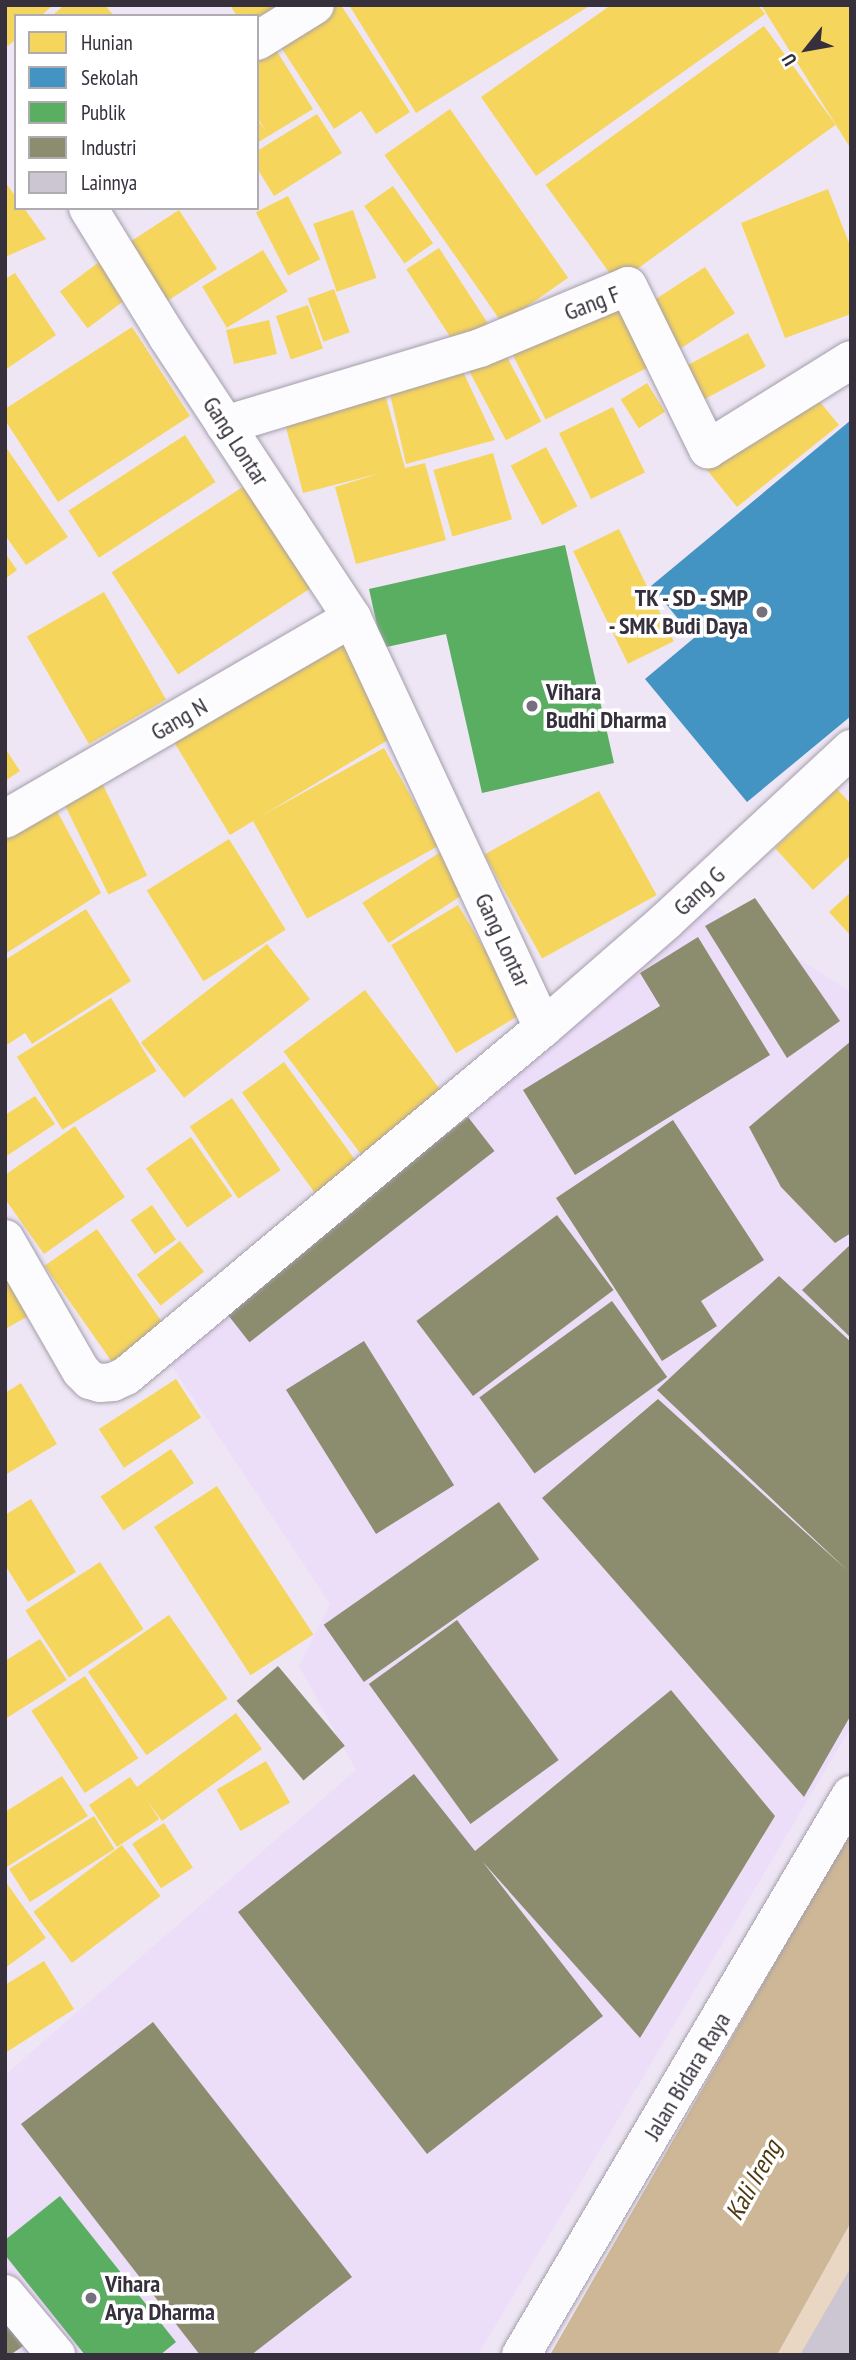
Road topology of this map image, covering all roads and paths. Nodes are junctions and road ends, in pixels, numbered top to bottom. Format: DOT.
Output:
graph roads {
  1 [pos="315,5"];
  2 [pos="259,40"];
  3 [pos="89,210"];
  4 [pos="851,360"];
  5 [pos="225,425"];
  6 [pos="352,618"];
  7 [pos="851,749"];
  8 [pos="5,819"];
  9 [pos="543,1028"];
  10 [pos="5,1239"];
  11 [pos="851,1795"];
  12 [pos="5,2294"];
  13 [pos="57,2355"];
  14 [pos="521,2355"];
  1 -- 2 [label="street"];
  3 -- 5 [label="street, Gang Lontar"];
  4 -- 5 [label="street, Gang F"];
  5 -- 6 [label="street, Gang Lontar"];
  6 -- 8 [label="street, Gang N"];
  6 -- 9 [label="street, Gang Lontar"];
  7 -- 9 [label="street, Gang G"];
  9 -- 10 [label="street"];
  11 -- 14 [label="street, Jalan Bidara Raya"];
  12 -- 13 [label="street"];
}
